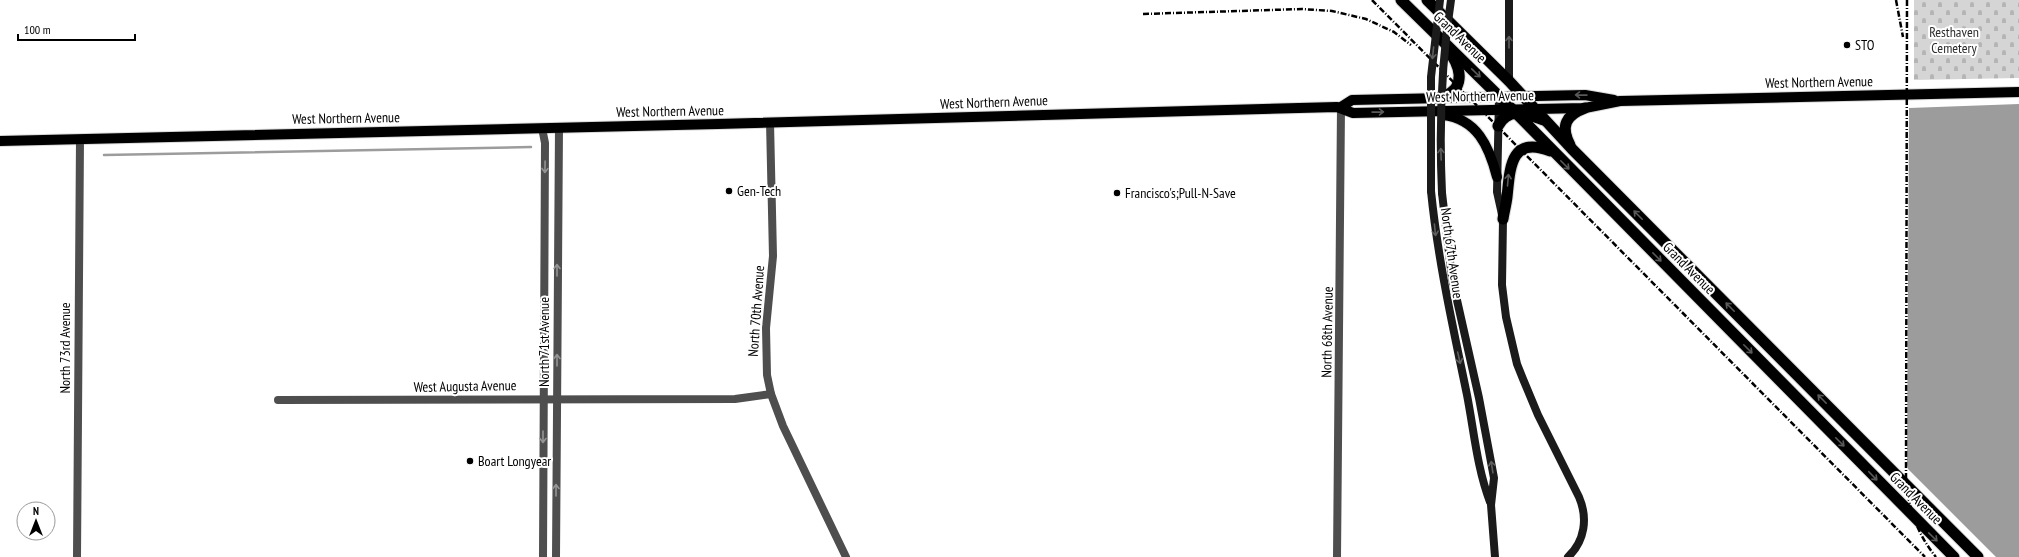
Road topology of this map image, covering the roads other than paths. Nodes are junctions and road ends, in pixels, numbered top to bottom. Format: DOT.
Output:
graph roads {
  1 [pos="1401,0"];
  2 [pos="1427,0"];
  3 [pos="1440,0"];
  4 [pos="1451,0"];
  5 [pos="1509,0"];
  6 [pos="1438,36"];
  7 [pos="1509,81"];
  8 [pos="2019,92"];
  9 [pos="1523,96"];
  10 [pos="1499,97"];
  11 [pos="1437,98"];
  12 [pos="1620,101"];
  13 [pos="1341,107"];
  14 [pos="1585,108"];
  15 [pos="1534,109"];
  16 [pos="1482,110"];
  17 [pos="1499,110"];
  18 [pos="1513,111"];
  19 [pos="1419,112"];
  20 [pos="1545,120"];
  21 [pos="770,122"];
  22 [pos="1498,126"];
  23 [pos="542,128"];
  24 [pos="559,128"];
  25 [pos="80,139"];
  26 [pos="0,140"];
  27 [pos="1572,149"];
  28 [pos="1552,152"];
  29 [pos="1497,176"];
  30 [pos="1502,219"];
  31 [pos="771,394"];
  32 [pos="544,398"];
  33 [pos="557,398"];
  34 [pos="278,400"];
  35 [pos="1899,478"];
  36 [pos="1886,489"];
  37 [pos="1491,505"];
  38 [pos="1928,506"];
  39 [pos="543,517"];
  40 [pos="556,517"];
  41 [pos="1915,519"];
  42 [pos="78,557"];
  43 [pos="543,557"];
  44 [pos="556,557"];
  45 [pos="846,557"];
  46 [pos="1337,557"];
  47 [pos="1495,557"];
  48 [pos="1568,557"];
  49 [pos="1954,557"];
  50 [pos="1978,557"];
  1 -- 6 [label="highway, Grand Avenue"];
  2 -- 7 [label="highway, Grand Avenue"];
  3 -- 37 [label="main road, North 67th Avenue, one-way, bridge"];
  37 -- 4 [label="main road, North 67th Avenue, one-way, bridge"];
  7 -- 5 [label="main road, one-way"];
  6 -- 10 [label="highway, Grand Avenue, one-way"];
  6 -- 11 [label="highway"];
  7 -- 9 [label="highway, Grand Avenue"];
  7 -- 10 [label="main road"];
  8 -- 12 [label="main road, West Northern Avenue"];
  9 -- 10 [label="main road, West Northern Avenue"];
  12 -- 9 [label="main road, West Northern Avenue, one-way"];
  9 -- 15 [label="highway, Grand Avenue"];
  10 -- 11 [label="main road, West Northern Avenue"];
  10 -- 16 [label="main road"];
  10 -- 17 [label="main road"];
  10 -- 18 [label="highway, Grand Avenue"];
  11 -- 13 [label="main road, West Northern Avenue"];
  12 -- 14 [label="main road, West Northern Avenue"];
  13 -- 19 [label="main road, West Northern Avenue, one-way"];
  13 -- 21 [label="main road, West Northern Avenue"];
  13 -- 46 [label="street, North 68th Avenue"];
  14 -- 15 [label="main road, West Northern Avenue"];
  14 -- 27 [label="highway"];
  15 -- 18 [label="main road, West Northern Avenue"];
  15 -- 20 [label="highway, Grand Avenue"];
  16 -- 17 [label="main road, West Northern Avenue"];
  16 -- 19 [label="main road, West Northern Avenue"];
  17 -- 18 [label="main road, West Northern Avenue"];
  17 -- 22 [label="main road"];
  18 -- 20 [label="highway"];
  18 -- 22 [label="highway"];
  18 -- 28 [label="highway, Grand Avenue"];
  19 -- 29 [label="main road"];
  20 -- 27 [label="highway, Grand Avenue"];
  21 -- 24 [label="main road, West Northern Avenue"];
  21 -- 31 [label="street, North 70th Avenue"];
  22 -- 29 [label="main road"];
  23 -- 24 [label="main road, West Northern Avenue"];
  23 -- 25 [label="main road, West Northern Avenue"];
  23 -- 32 [label="street, North 71st Avenue, one-way"];
  33 -- 24 [label="street, North 71st Avenue, one-way"];
  25 -- 26 [label="main road, West Northern Avenue"];
  25 -- 42 [label="street, North 73rd Avenue"];
  35 -- 27 [label="highway, Grand Avenue, one-way"];
  30 -- 28 [label="highway, one-way"];
  28 -- 36 [label="highway, Grand Avenue, one-way"];
  29 -- 30 [label="main road"];
  30 -- 48 [label="main road"];
  31 -- 33 [label="street, West Augusta Avenue"];
  31 -- 45 [label="street, North 70th Avenue"];
  32 -- 33 [label="street, West Augusta Avenue"];
  32 -- 34 [label="street, West Augusta Avenue"];
  32 -- 39 [label="street, North 71st Avenue, one-way"];
  40 -- 33 [label="street, North 71st Avenue, one-way"];
  35 -- 36 [label="highway"];
  35 -- 38 [label="highway, Grand Avenue"];
  36 -- 41 [label="highway, Grand Avenue"];
  37 -- 47 [label="main road, North 67th Avenue"];
  38 -- 41 [label="highway"];
  38 -- 50 [label="highway, Grand Avenue"];
  39 -- 40 [label="street"];
  39 -- 43 [label="street, North 71st Avenue"];
  40 -- 44 [label="street, North 71st Avenue"];
  41 -- 49 [label="highway, Grand Avenue, one-way"];
}
